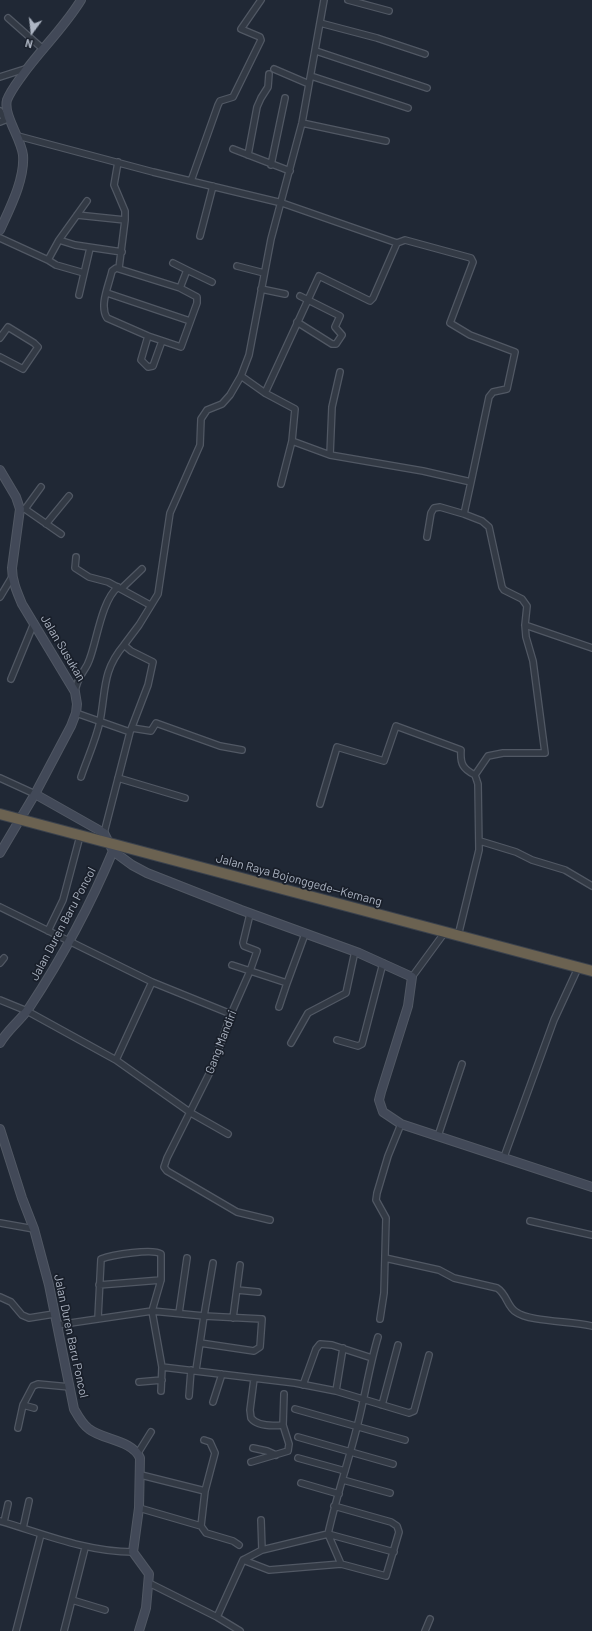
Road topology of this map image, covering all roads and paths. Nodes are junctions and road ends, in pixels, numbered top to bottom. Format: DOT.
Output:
graph roads {
  1 [pos="81,0"];
  2 [pos="261,0"];
  3 [pos="324,0"];
  4 [pos="348,0"];
  5 [pos="389,11"];
  6 [pos="8,18"];
  7 [pos="320,23"];
  8 [pos="43,49"];
  9 [pos="316,51"];
  10 [pos="425,54"];
  11 [pos="28,68"];
  12 [pos="274,70"];
  13 [pos="269,74"];
  14 [pos="310,76"];
  15 [pos="0,77"];
  16 [pos="309,84"];
  17 [pos="427,88"];
  18 [pos="285,98"];
  19 [pos="408,108"];
  20 [pos="0,111"];
  21 [pos="5,120"];
  22 [pos="302,123"];
  23 [pos="18,136"];
  24 [pos="386,142"];
  25 [pos="233,149"];
  26 [pos="248,155"];
  27 [pos="118,162"];
  28 [pos="271,165"];
  29 [pos="290,171"];
  30 [pos="191,181"];
  31 [pos="213,186"];
  32 [pos="87,201"];
  33 [pos="282,203"];
  34 [pos="77,215"];
  35 [pos="125,220"];
  36 [pos="0,230"];
  37 [pos="200,236"];
  38 [pos="0,238"];
  39 [pos="59,240"];
  40 [pos="397,243"];
  41 [pos="90,248"];
  42 [pos="122,252"];
  43 [pos="48,260"];
  44 [pos="173,263"];
  45 [pos="237,266"];
  46 [pos="119,268"];
  47 [pos="187,270"];
  48 [pos="84,273"];
  49 [pos="264,273"];
  50 [pos="212,282"];
  51 [pos="180,288"];
  52 [pos="261,289"];
  53 [pos="107,293"];
  54 [pos="285,294"];
  55 [pos="79,295"];
  56 [pos="300,296"];
  57 [pos="307,300"];
  58 [pos="190,321"];
  59 [pos="297,322"];
  60 [pos="148,336"];
  61 [pos="0,338"];
  62 [pos="162,341"];
  63 [pos="0,357"];
  64 [pos="340,372"];
  65 [pos="241,376"];
  66 [pos="264,393"];
  67 [pos="292,441"];
  68 [pos="330,455"];
  69 [pos="0,470"];
  70 [pos="471,482"];
  71 [pos="281,484"];
  72 [pos="41,487"];
  73 [pos="69,496"];
  74 [pos="22,509"];
  75 [pos="464,514"];
  76 [pos="46,524"];
  77 [pos="61,534"];
  78 [pos="427,537"];
  79 [pos="76,557"];
  80 [pos="142,569"];
  81 [pos="12,577"];
  82 [pos="120,588"];
  83 [pos="0,597"];
  84 [pos="150,605"];
  85 [pos="34,623"];
  86 [pos="525,625"];
  87 [pos="124,646"];
  88 [pos="592,648"];
  89 [pos="11,679"];
  90 [pos="75,692"];
  91 [pos="76,713"];
  92 [pos="100,722"];
  93 [pos="131,730"];
  94 [pos="242,750"];
  95 [pos="475,776"];
  96 [pos="81,777"];
  97 [pos="0,778"];
  98 [pos="118,778"];
  99 [pos="35,794"];
  100 [pos="185,798"];
  101 [pos="320,804"];
  102 [pos="0,814"];
  103 [pos="20,820"];
  104 [pos="104,833"];
  105 [pos="80,836"];
  106 [pos="480,840"];
  107 [pos="111,847"];
  108 [pos="0,853"];
  109 [pos="592,886"];
  110 [pos="0,907"];
  111 [pos="250,914"];
  112 [pos="48,931"];
  113 [pos="445,932"];
  114 [pos="305,934"];
  115 [pos="458,936"];
  116 [pos="70,942"];
  117 [pos="355,951"];
  118 [pos="4,958"];
  119 [pos="0,963"];
  120 [pos="383,963"];
  121 [pos="232,965"];
  122 [pos="578,968"];
  123 [pos="250,971"];
  124 [pos="592,971"];
  125 [pos="412,977"];
  126 [pos="152,982"];
  127 [pos="287,983"];
  128 [pos="0,1000"];
  129 [pos="279,1007"];
  130 [pos="27,1011"];
  131 [pos="231,1014"];
  132 [pos="337,1040"];
  133 [pos="0,1043"];
  134 [pos="291,1043"];
  135 [pos="116,1060"];
  136 [pos="462,1064"];
  137 [pos="191,1113"];
  138 [pos="401,1124"];
  139 [pos="0,1129"];
  140 [pos="228,1134"];
  141 [pos="438,1136"];
  142 [pos="504,1157"];
  143 [pos="592,1187"];
  144 [pos="270,1220"];
  145 [pos="530,1221"];
  146 [pos="0,1223"];
  147 [pos="34,1229"];
  148 [pos="592,1235"];
  149 [pos="187,1258"];
  150 [pos="385,1258"];
  151 [pos="213,1263"];
  152 [pos="240,1265"];
  153 [pos="161,1280"];
  154 [pos="99,1285"];
  155 [pos="236,1290"];
  156 [pos="258,1292"];
  157 [pos="0,1297"];
  158 [pos="152,1311"];
  159 [pos="179,1313"];
  160 [pos="54,1314"];
  161 [pos="204,1316"];
  162 [pos="98,1318"];
  163 [pos="233,1318"];
  164 [pos="380,1318"];
  165 [pos="57,1325"];
  166 [pos="592,1326"];
  167 [pos="378,1337"];
  168 [pos="200,1343"];
  169 [pos="398,1345"];
  170 [pos="342,1348"];
  171 [pos="429,1355"];
  172 [pos="372,1358"];
  173 [pos="162,1367"];
  174 [pos="194,1370"];
  175 [pos="222,1374"];
  176 [pos="254,1379"];
  177 [pos="162,1380"];
  178 [pos="139,1382"];
  179 [pos="303,1385"];
  180 [pos="70,1388"];
  181 [pos="161,1391"];
  182 [pos="336,1391"];
  183 [pos="284,1394"];
  184 [pos="190,1396"];
  185 [pos="363,1399"];
  186 [pos="213,1402"];
  187 [pos="23,1405"];
  188 [pos="382,1405"];
  189 [pos="34,1408"];
  190 [pos="295,1409"];
  191 [pos="282,1425"];
  192 [pos="358,1425"];
  193 [pos="18,1428"];
  194 [pos="151,1432"];
  195 [pos="298,1437"];
  196 [pos="204,1440"];
  197 [pos="405,1440"];
  198 [pos="253,1448"];
  199 [pos="138,1452"];
  200 [pos="351,1452"];
  201 [pos="276,1455"];
  202 [pos="298,1458"];
  203 [pos="251,1462"];
  204 [pos="393,1464"];
  205 [pos="345,1472"];
  206 [pos="141,1475"];
  207 [pos="343,1480"];
  208 [pos="301,1483"];
  209 [pos="205,1491"];
  210 [pos="390,1493"];
  211 [pos="339,1494"];
  212 [pos="29,1501"];
  213 [pos="8,1504"];
  214 [pos="334,1506"];
  215 [pos="139,1508"];
  216 [pos="261,1520"];
  217 [pos="2,1522"];
  218 [pos="201,1526"];
  219 [pos="23,1528"];
  220 [pos="41,1534"];
  221 [pos="328,1534"];
  222 [pos="239,1545"];
  223 [pos="85,1548"];
  224 [pos="262,1550"];
  225 [pos="133,1552"];
  226 [pos="394,1552"];
  227 [pos="243,1560"];
  228 [pos="341,1564"];
  229 [pos="149,1583"];
  230 [pos="72,1600"];
  231 [pos="105,1610"];
  232 [pos="217,1617"];
  233 [pos="430,1619"];
  234 [pos="16,1631"];
  235 [pos="64,1631"];
  236 [pos="139,1631"];
  237 [pos="240,1631"];
  238 [pos="425,1631"];
  1 -- 8 [label="street"];
  2 -- 30 [label="street"];
  3 -- 7 [label="street"];
  4 -- 5 [label="street"];
  6 -- 8 [label="street"];
  7 -- 9 [label="street"];
  7 -- 10 [label="street"];
  8 -- 11 [label="street"];
  9 -- 14 [label="street"];
  9 -- 17 [label="street"];
  11 -- 15 [label="street"];
  11 -- 21 [label="street"];
  12 -- 16 [label="street"];
  13 -- 26 [label="street"];
  14 -- 16 [label="street"];
  14 -- 19 [label="street"];
  16 -- 22 [label="street"];
  18 -- 28 [label="street"];
  20 -- 21 [label="street"];
  21 -- 23 [label="street"];
  22 -- 24 [label="street"];
  22 -- 29 [label="street"];
  23 -- 27 [label="street"];
  23 -- 36 [label="street"];
  25 -- 26 [label="street"];
  26 -- 28 [label="street"];
  27 -- 30 [label="street"];
  27 -- 35 [label="street"];
  28 -- 29 [label="street"];
  29 -- 33 [label="street"];
  30 -- 31 [label="street"];
  31 -- 33 [label="street"];
  31 -- 37 [label="street"];
  32 -- 34 [label="street"];
  33 -- 40 [label="street"];
  33 -- 49 [label="street"];
  34 -- 35 [label="street"];
  34 -- 39 [label="street"];
  35 -- 42 [label="street"];
  38 -- 43 [label="street"];
  39 -- 41 [label="street"];
  39 -- 43 [label="street"];
  40 -- 57 [label="street"];
  40 -- 70 [label="street"];
  41 -- 42 [label="street"];
  41 -- 48 [label="street"];
  42 -- 46 [label="street"];
  43 -- 48 [label="street"];
  44 -- 47 [label="street"];
  45 -- 49 [label="street"];
  46 -- 51 [label="street"];
  46 -- 53 [label="street"];
  47 -- 50 [label="street"];
  47 -- 51 [label="street"];
  48 -- 55 [label="street"];
  49 -- 52 [label="street"];
  51 -- 58 [label="street"];
  52 -- 54 [label="street"];
  52 -- 65 [label="street"];
  53 -- 58 [label="street"];
  53 -- 60 [label="street"];
  56 -- 57 [label="street"];
  57 -- 59 [label="street"];
  57 -- 59 [label="street"];
  58 -- 62 [label="street"];
  59 -- 66 [label="street"];
  60 -- 62 [label="street"];
  60 -- 62 [label="street"];
  61 -- 63 [label="street"];
  64 -- 68 [label="street"];
  65 -- 66 [label="street"];
  65 -- 84 [label="street"];
  66 -- 67 [label="street"];
  67 -- 68 [label="street"];
  67 -- 71 [label="street"];
  68 -- 70 [label="street"];
  69 -- 74 [label="street, Jalan Susukan"];
  70 -- 75 [label="street"];
  72 -- 74 [label="street"];
  73 -- 76 [label="street"];
  74 -- 76 [label="street"];
  74 -- 81 [label="street, Jalan Susukan"];
  75 -- 78 [label="street"];
  75 -- 86 [label="street"];
  76 -- 77 [label="street"];
  79 -- 82 [label="street"];
  80 -- 82 [label="street"];
  81 -- 83 [label="street"];
  81 -- 85 [label="street, Jalan Susukan"];
  82 -- 84 [label="street"];
  82 -- 90 [label="street"];
  84 -- 87 [label="street"];
  85 -- 89 [label="street"];
  85 -- 90 [label="street, Jalan Susukan"];
  86 -- 88 [label="street"];
  86 -- 95 [label="street"];
  87 -- 92 [label="street"];
  87 -- 93 [label="street"];
  90 -- 91 [label="street, Jalan Susukan"];
  91 -- 92 [label="street"];
  91 -- 99 [label="street, Jalan Susukan"];
  92 -- 93 [label="street"];
  92 -- 96 [label="street"];
  93 -- 94 [label="street"];
  93 -- 98 [label="street"];
  95 -- 101 [label="street"];
  95 -- 106 [label="street"];
  97 -- 99 [label="street"];
  98 -- 100 [label="street"];
  98 -- 104 [label="street"];
  99 -- 103 [label="street, Jalan Susukan"];
  99 -- 104 [label="street"];
  102 -- 103 [label="highway, Jalan Raya Bojonggede—Kemang"];
  103 -- 105 [label="highway, Jalan Raya Bojonggede—Kemang"];
  103 -- 108 [label="street, Jalan Susukan"];
  104 -- 107 [label="street"];
  105 -- 107 [label="highway, Jalan Raya Bojonggede—Kemang"];
  105 -- 112 [label="street"];
  106 -- 109 [label="street"];
  106 -- 115 [label="street"];
  107 -- 111 [label="street"];
  107 -- 113 [label="highway, Jalan Raya Bojonggede—Kemang"];
  107 -- 116 [label="street, Jalan Duren Baru Poncol"];
  110 -- 112 [label="street"];
  111 -- 114 [label="street"];
  111 -- 123 [label="street, Gang Mandiri"];
  112 -- 116 [label="street"];
  113 -- 115 [label="highway, Jalan Raya Bojonggede—Kemang"];
  113 -- 125 [label="street"];
  114 -- 117 [label="street"];
  114 -- 127 [label="street"];
  115 -- 122 [label="highway, Jalan Raya Bojonggede—Kemang"];
  116 -- 126 [label="street"];
  116 -- 130 [label="street, Jalan Duren Baru Poncol"];
  117 -- 120 [label="street"];
  117 -- 134 [label="street"];
  118 -- 119 [label="street"];
  120 -- 125 [label="street"];
  120 -- 132 [label="street"];
  121 -- 123 [label="street"];
  122 -- 124 [label="highway, Jalan Raya Bojonggede—Kemang"];
  122 -- 142 [label="street"];
  123 -- 127 [label="street"];
  123 -- 131 [label="street, Gang Mandiri"];
  125 -- 138 [label="street"];
  126 -- 131 [label="street"];
  126 -- 135 [label="street"];
  127 -- 129 [label="street"];
  128 -- 130 [label="street"];
  130 -- 133 [label="street, Jalan Duren Baru Poncol"];
  130 -- 135 [label="street"];
  131 -- 137 [label="street, Gang Mandiri"];
  135 -- 137 [label="street"];
  136 -- 141 [label="street"];
  137 -- 140 [label="street"];
  137 -- 144 [label="street, Gang Mandiri"];
  138 -- 141 [label="street"];
  138 -- 150 [label="street"];
  139 -- 147 [label="street, Jalan Duren Baru Poncol"];
  141 -- 142 [label="street"];
  142 -- 143 [label="street"];
  145 -- 148 [label="street"];
  146 -- 147 [label="street"];
  147 -- 160 [label="street, Jalan Duren Baru Poncol"];
  149 -- 159 [label="street"];
  150 -- 164 [label="street"];
  150 -- 166 [label="street"];
  151 -- 161 [label="street"];
  152 -- 155 [label="street"];
  153 -- 154 [label="street"];
  153 -- 154 [label="street"];
  153 -- 158 [label="street"];
  154 -- 162 [label="street"];
  155 -- 156 [label="street"];
  155 -- 163 [label="street"];
  157 -- 160 [label="street"];
  158 -- 159 [label="street"];
  158 -- 162 [label="street"];
  158 -- 173 [label="street"];
  159 -- 161 [label="street"];
  160 -- 165 [label="street, Jalan Duren Baru Poncol"];
  161 -- 163 [label="street"];
  161 -- 168 [label="street"];
  162 -- 165 [label="street"];
  163 -- 168 [label="street"];
  165 -- 180 [label="street, Jalan Duren Baru Poncol"];
  167 -- 172 [label="street"];
  168 -- 174 [label="street"];
  169 -- 188 [label="street"];
  170 -- 172 [label="street"];
  170 -- 179 [label="street"];
  170 -- 182 [label="street"];
  171 -- 188 [label="street"];
  172 -- 185 [label="street"];
  173 -- 174 [label="street"];
  173 -- 177 [label="street"];
  174 -- 175 [label="street"];
  174 -- 184 [label="street"];
  175 -- 176 [label="street"];
  175 -- 186 [label="street"];
  176 -- 179 [label="street"];
  176 -- 191 [label="street"];
  177 -- 178 [label="street"];
  177 -- 181 [label="street"];
  179 -- 182 [label="street"];
  180 -- 187 [label="street"];
  180 -- 199 [label="street, Jalan Duren Baru Poncol"];
  182 -- 185 [label="street"];
  183 -- 191 [label="street"];
  185 -- 188 [label="street"];
  185 -- 192 [label="street"];
  187 -- 189 [label="street"];
  187 -- 193 [label="street"];
  190 -- 192 [label="street"];
  191 -- 201 [label="street"];
  192 -- 197 [label="street"];
  192 -- 200 [label="street"];
  194 -- 199 [label="street"];
  195 -- 200 [label="street"];
  196 -- 209 [label="street"];
  198 -- 201 [label="street"];
  199 -- 206 [label="street"];
  200 -- 204 [label="street"];
  200 -- 205 [label="street"];
  201 -- 203 [label="street"];
  202 -- 205 [label="street"];
  205 -- 207 [label="street"];
  206 -- 209 [label="street"];
  206 -- 215 [label="street"];
  207 -- 210 [label="street"];
  207 -- 211 [label="street"];
  208 -- 211 [label="street"];
  209 -- 218 [label="street"];
  211 -- 214 [label="street"];
  212 -- 219 [label="street"];
  213 -- 217 [label="street"];
  214 -- 221 [label="street"];
  214 -- 226 [label="street"];
  215 -- 218 [label="street"];
  215 -- 225 [label="street"];
  216 -- 224 [label="street"];
  217 -- 219 [label="street"];
  218 -- 222 [label="street"];
  219 -- 220 [label="street"];
  220 -- 223 [label="street"];
  220 -- 234 [label="street"];
  221 -- 224 [label="street"];
  221 -- 226 [label="street"];
  221 -- 228 [label="street"];
  223 -- 225 [label="street"];
  223 -- 230 [label="street"];
  224 -- 227 [label="street"];
  225 -- 229 [label="street"];
  226 -- 228 [label="street"];
  227 -- 228 [label="street"];
  227 -- 232 [label="street"];
  229 -- 232 [label="street"];
  229 -- 236 [label="street"];
  230 -- 231 [label="street"];
  230 -- 235 [label="street"];
  232 -- 237 [label="street"];
  233 -- 238 [label="street"];
}
